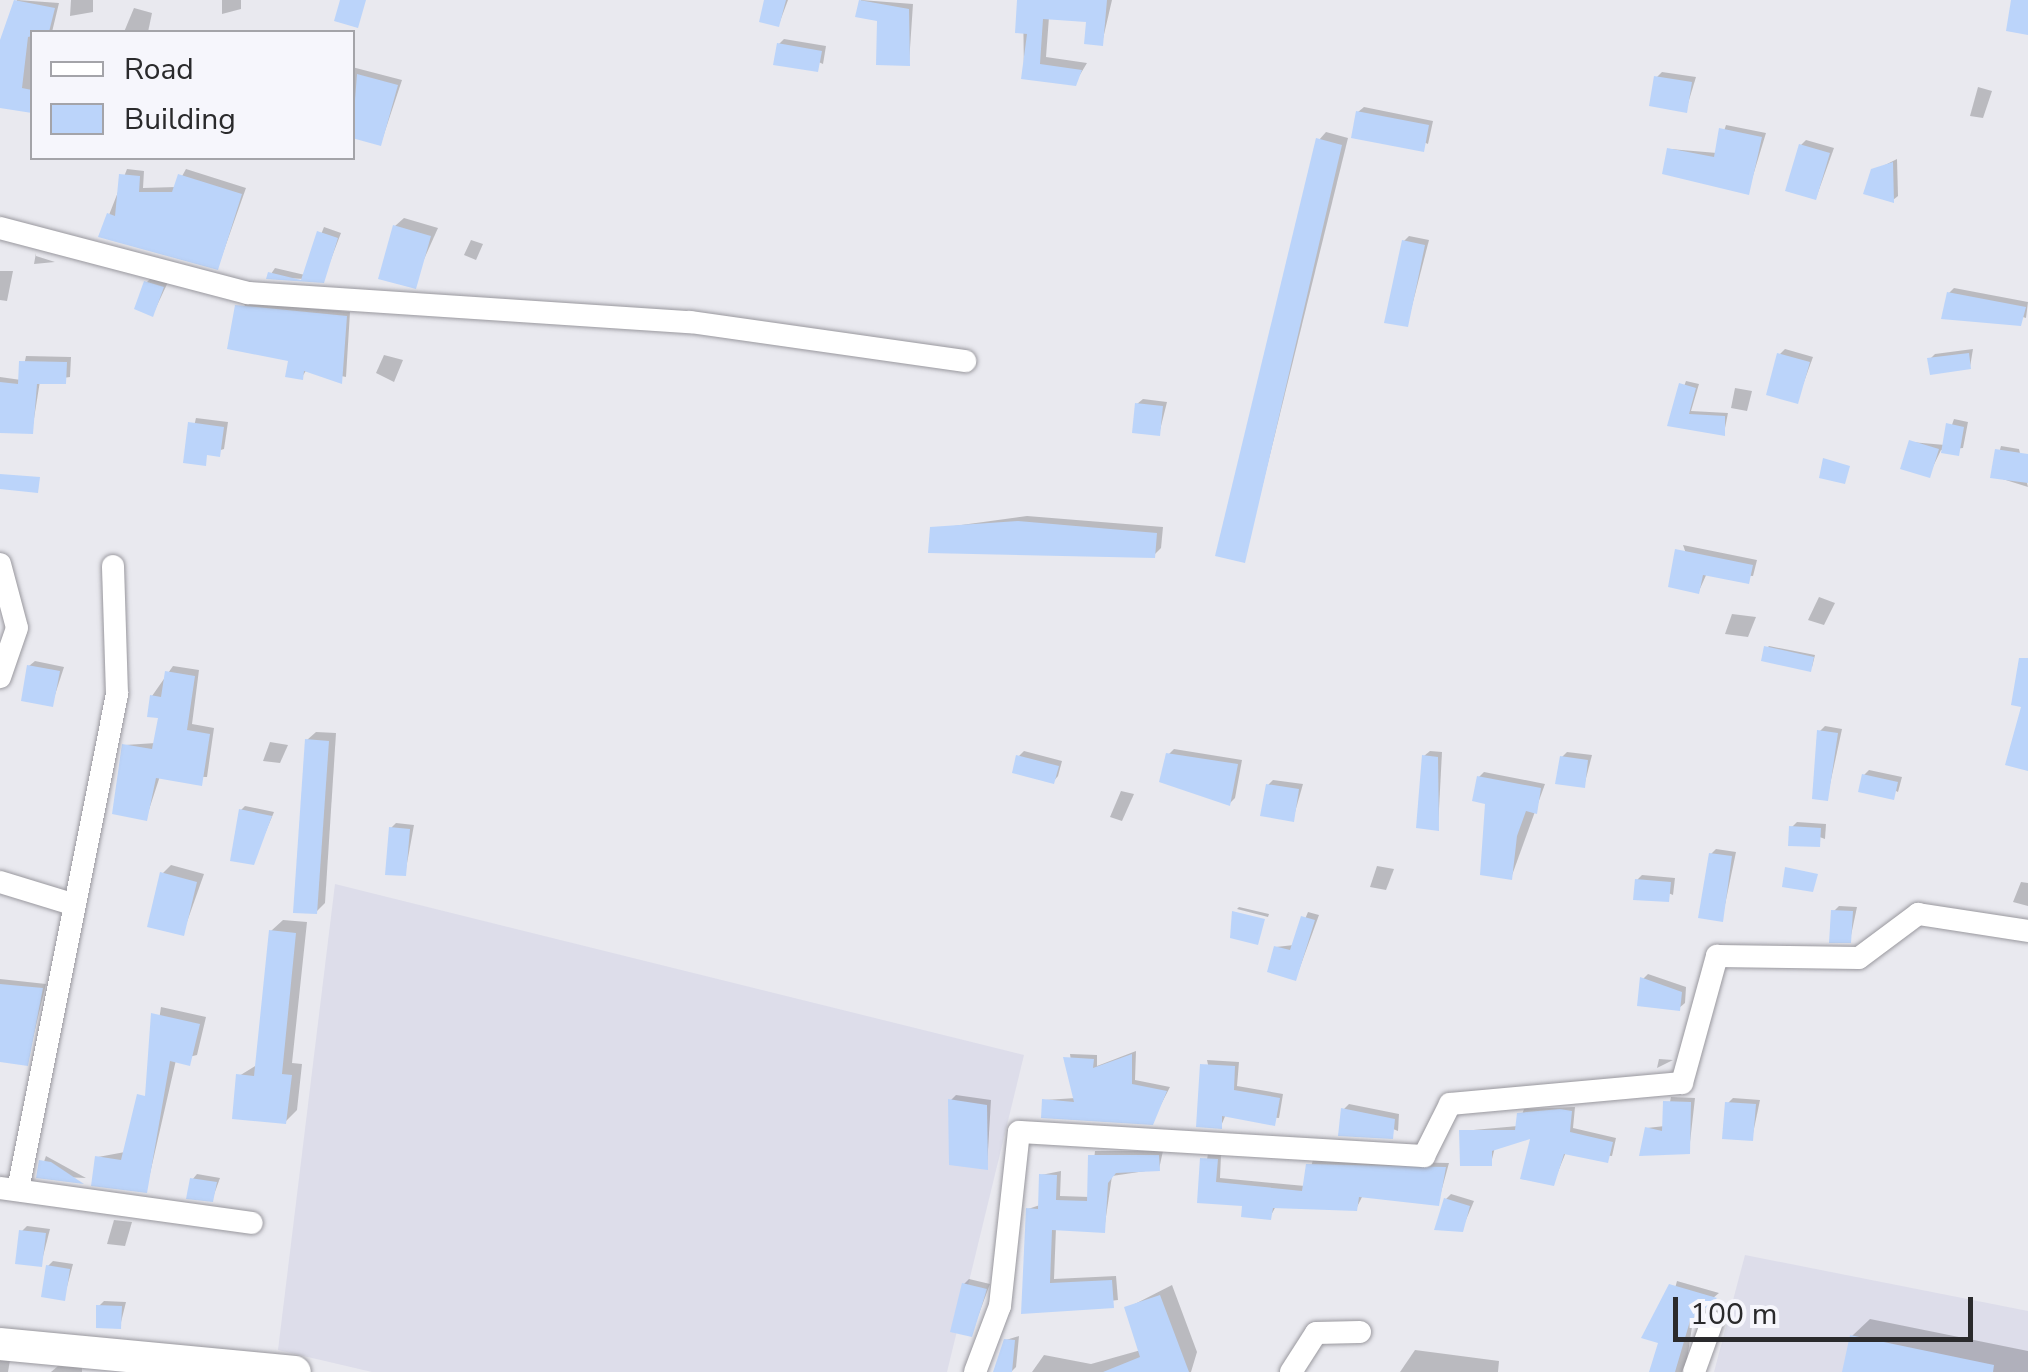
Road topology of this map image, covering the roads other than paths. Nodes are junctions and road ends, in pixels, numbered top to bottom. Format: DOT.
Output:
graph roads {
  1 [pos="0,228"];
  2 [pos="965,361"];
  3 [pos="0,564"];
  4 [pos="112,566"];
  5 [pos="0,677"];
  6 [pos="0,882"];
  7 [pos="75,905"];
  8 [pos="2028,930"];
  9 [pos="9,1189"];
  10 [pos="252,1223"];
  11 [pos="1712,1322"];
  12 [pos="1360,1332"];
  13 [pos="0,1344"];
  14 [pos="291,1372"];
  15 [pos="975,1372"];
  16 [pos="1291,1372"];
  17 [pos="1694,1372"];
  1 -- 2 [label="street"];
  3 -- 5 [label="street"];
  4 -- 7 [label="street"];
  6 -- 7 [label="street"];
  7 -- 9 [label="street"];
  8 -- 15 [label="street"];
  9 -- 10 [label="street"];
  11 -- 17 [label="street"];
  12 -- 16 [label="street"];
  13 -- 14 [label="main road"];
}
